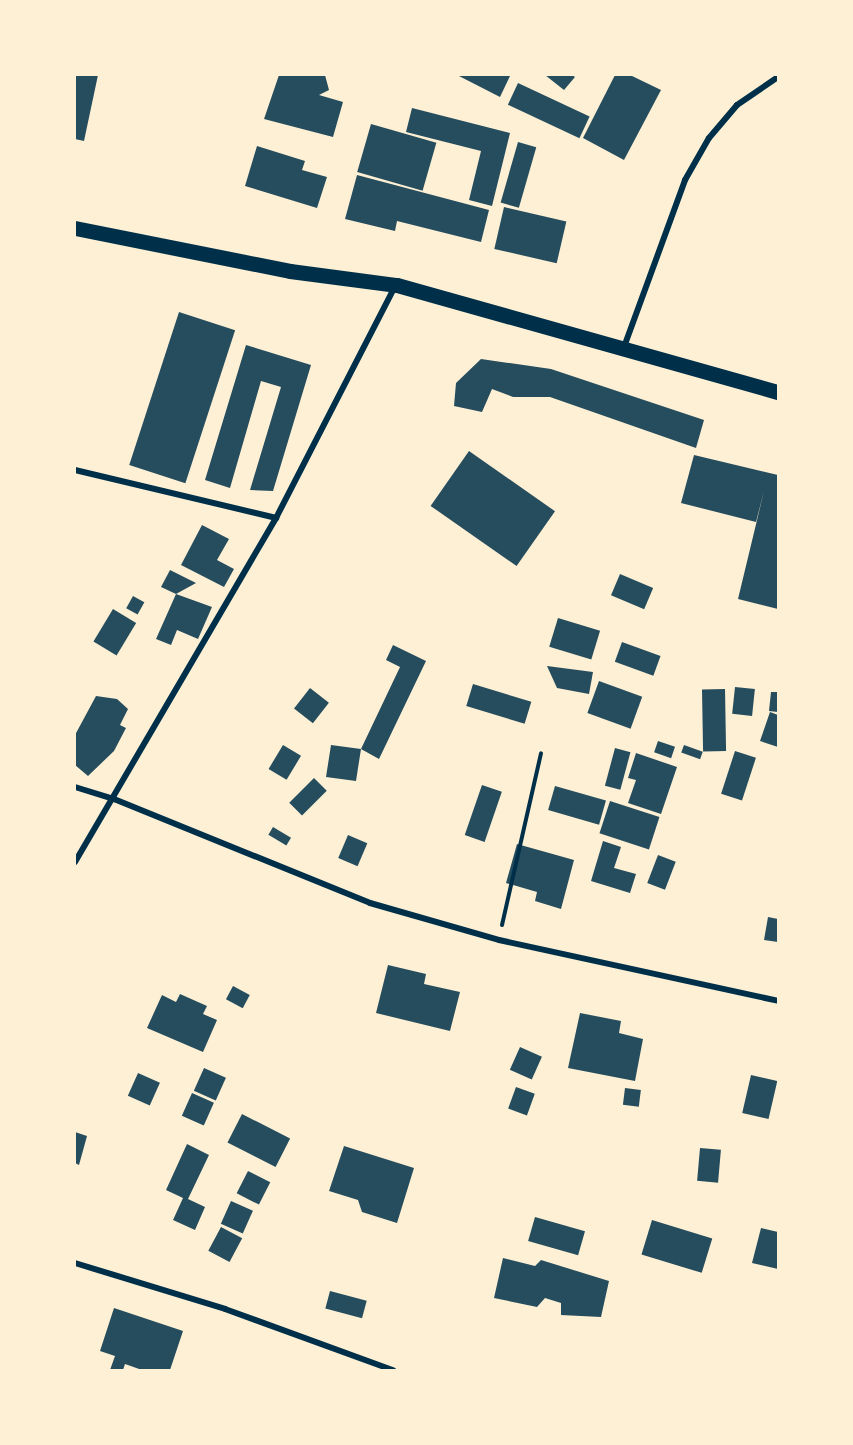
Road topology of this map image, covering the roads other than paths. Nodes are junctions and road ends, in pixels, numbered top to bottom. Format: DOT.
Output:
graph roads {
  1 [pos="775,77"];
  2 [pos="75,228"];
  3 [pos="397,285"];
  4 [pos="624,347"];
  5 [pos="778,392"];
  6 [pos="75,470"];
  7 [pos="276,518"];
  8 [pos="75,787"];
  9 [pos="114,799"];
  10 [pos="75,862"];
  11 [pos="778,1001"];
  12 [pos="75,1263"];
  13 [pos="364,1362"];
  14 [pos="362,1370"];
  15 [pos="393,1370"];
  1 -- 4 [label="street"];
  2 -- 3 [label="main road"];
  3 -- 4 [label="main road"];
  3 -- 7 [label="street"];
  4 -- 5 [label="main road"];
  6 -- 7 [label="street"];
  7 -- 9 [label="street"];
  8 -- 9 [label="street"];
  9 -- 10 [label="street"];
  9 -- 11 [label="street"];
  12 -- 13 [label="street"];
  13 -- 14 [label="street"];
  13 -- 15 [label="street"];
}
